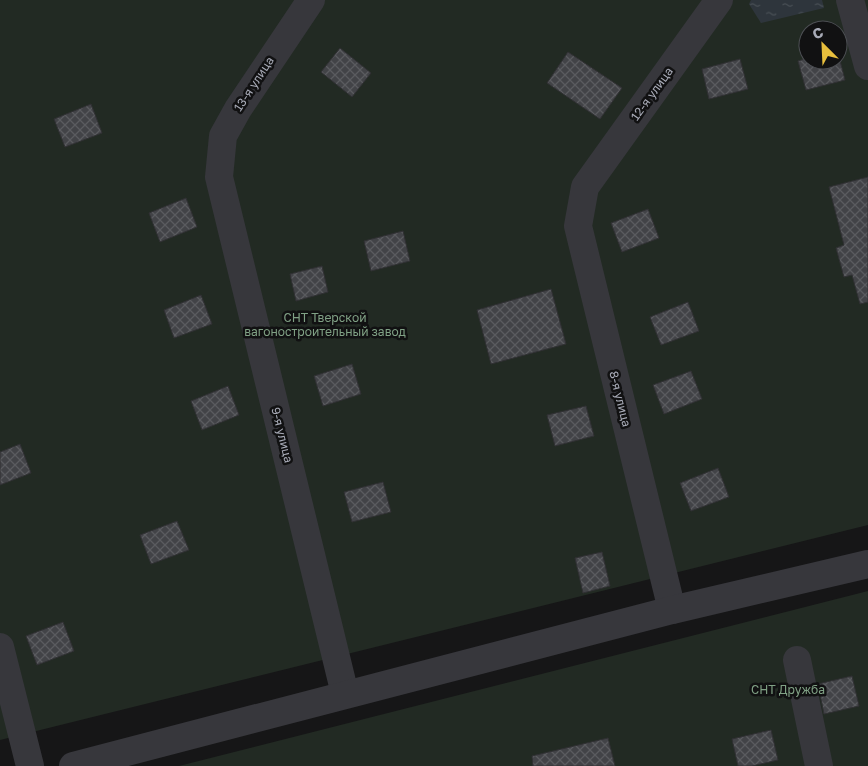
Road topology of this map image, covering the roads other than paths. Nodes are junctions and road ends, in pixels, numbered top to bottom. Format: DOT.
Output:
graph roads {
  1 [pos="311,0"];
  2 [pos="719,0"];
  3 [pos="850,0"];
  4 [pos="868,66"];
  5 [pos="219,177"];
  6 [pos="585,187"];
  7 [pos="868,564"];
  8 [pos="672,610"];
  9 [pos="0,647"];
  10 [pos="797,660"];
  11 [pos="345,694"];
  12 [pos="30,766"];
  13 [pos="73,766"];
  14 [pos="818,766"];
  1 -- 5 [label="street, 13-я улица"];
  2 -- 6 [label="street, 12-я улица"];
  3 -- 4 [label="street"];
  5 -- 11 [label="street, 9-я улица"];
  6 -- 8 [label="street, 8-я улица"];
  7 -- 8 [label="street"];
  8 -- 11 [label="street"];
  9 -- 12 [label="street"];
  10 -- 14 [label="street"];
  11 -- 13 [label="street"];
}
